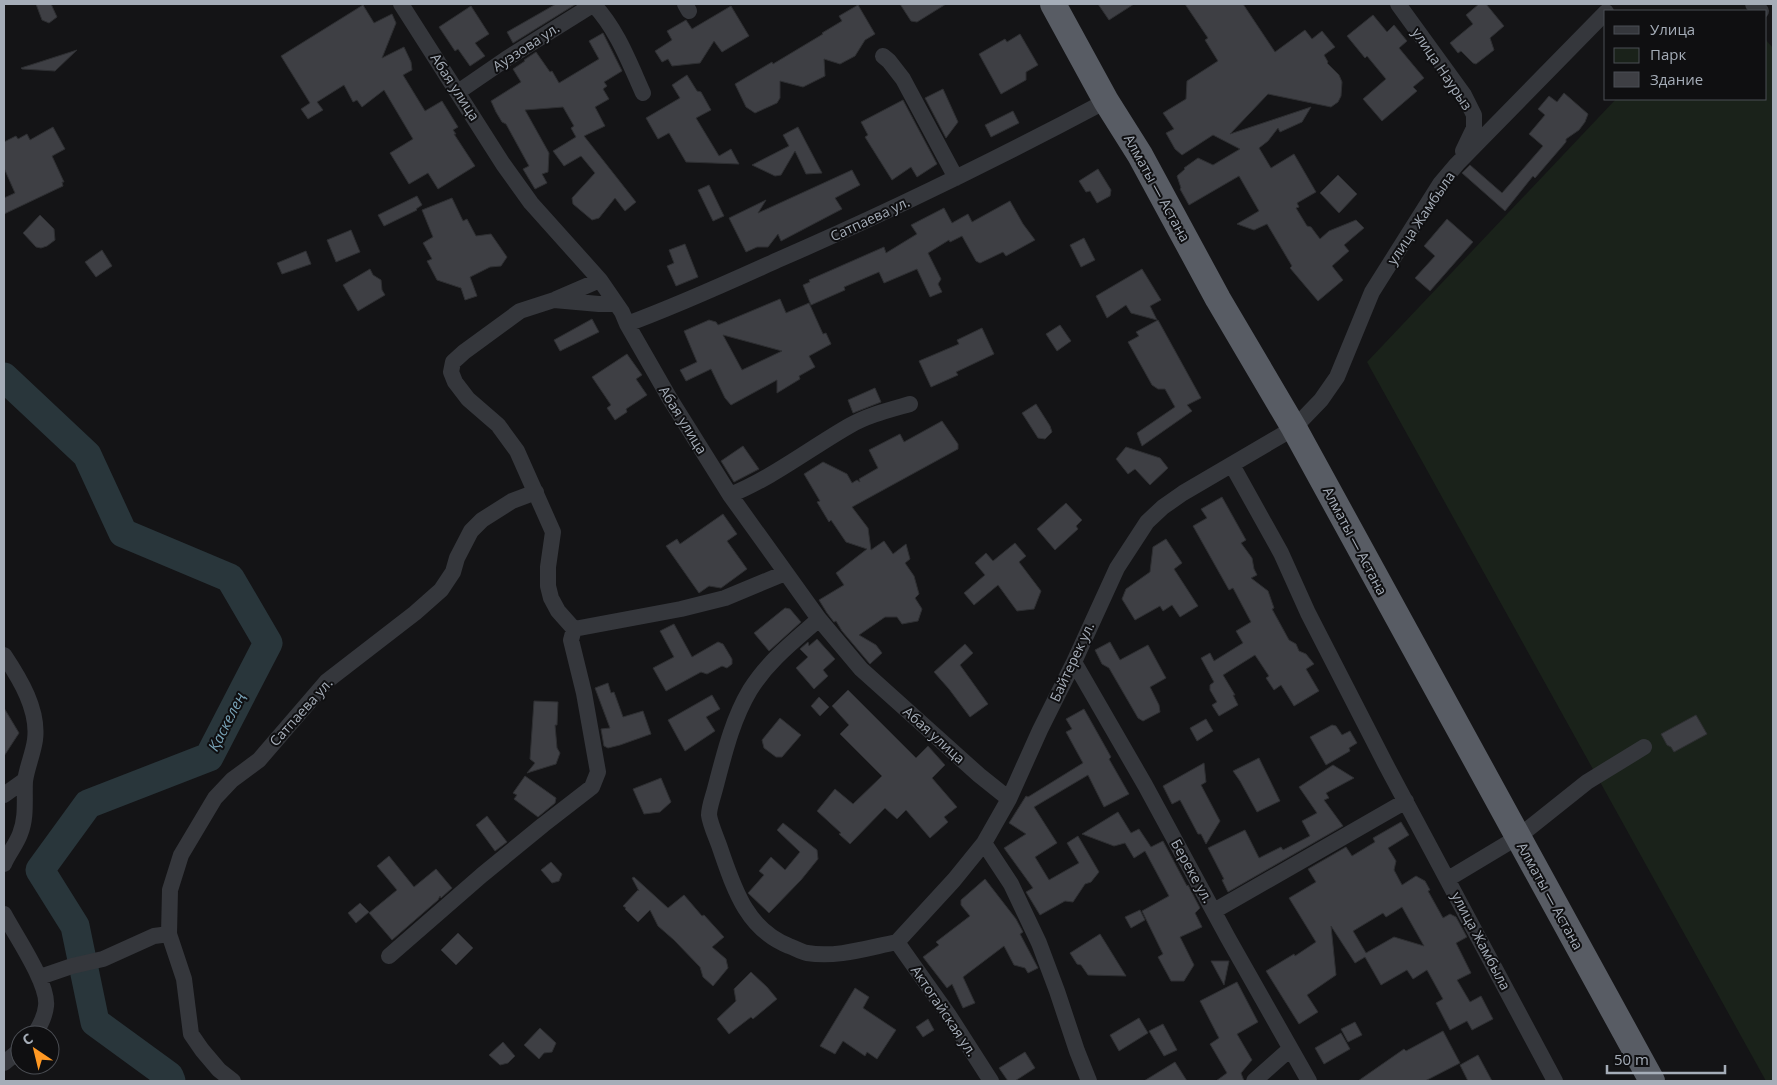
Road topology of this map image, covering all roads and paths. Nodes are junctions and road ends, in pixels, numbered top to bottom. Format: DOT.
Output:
graph roads {
  1 [pos="401,4"];
  2 [pos="594,4"];
  3 [pos="1053,4"];
  4 [pos="1398,4"];
  5 [pos="1604,14"];
  6 [pos="883,56"];
  7 [pos="458,92"];
  8 [pos="643,93"];
  9 [pos="1106,101"];
  10 [pos="1456,164"];
  11 [pos="956,178"];
  12 [pos="600,280"];
  13 [pos="554,300"];
  14 [pos="616,304"];
  15 [pos="627,324"];
  16 [pos="910,404"];
  17 [pos="1294,428"];
  18 [pos="1232,465"];
  19 [pos="536,492"];
  20 [pos="730,495"];
  21 [pos="785,573"];
  22 [pos="819,619"];
  23 [pos="574,629"];
  24 [pos="4,655"];
  25 [pos="1074,662"];
  26 [pos="1644,747"];
  27 [pos="25,780"];
  28 [pos="4,794"];
  29 [pos="1009,799"];
  30 [pos="1406,801"];
  31 [pos="1518,837"];
  32 [pos="984,843"];
  33 [pos="4,864"];
  34 [pos="1448,879"];
  35 [pos="1214,911"];
  36 [pos="4,914"];
  37 [pos="162,935"];
  38 [pos="896,942"];
  39 [pos="388,956"];
  40 [pos="40,977"];
  41 [pos="41,1025"];
  42 [pos="1290,1049"];
  43 [pos="233,1081"];
  44 [pos="991,1081"];
  45 [pos="1089,1081"];
  46 [pos="1254,1081"];
  47 [pos="1309,1081"];
  48 [pos="1555,1081"];
  49 [pos="1652,1081"];
  1 -- 7 [label="street, Абая улица"];
  2 -- 7 [label="street, Ауэзова ул."];
  2 -- 8 [label="street"];
  3 -- 9 [label="highway, Алматы — Астана"];
  4 -- 10 [label="street, улица Наурыз"];
  5 -- 10 [label="street, улица Жамбыла"];
  6 -- 11 [label="street"];
  7 -- 12 [label="street, Абая улица"];
  9 -- 11 [label="street, Сатпаева ул."];
  9 -- 17 [label="highway, Алматы — Астана"];
  10 -- 17 [label="street, улица Жамбыла"];
  11 -- 15 [label="street, Сатпаева ул."];
  12 -- 13 [label="street"];
  12 -- 14 [label="street, Абая улица"];
  13 -- 14 [label="street"];
  13 -- 19 [label="street"];
  14 -- 15 [label="street, Абая улица"];
  15 -- 20 [label="street, Абая улица"];
  16 -- 20 [label="street"];
  17 -- 18 [label="street, Байтерек ул."];
  17 -- 31 [label="highway, Алматы — Астана"];
  18 -- 25 [label="street, Байтерек ул."];
  18 -- 30 [label="street, улица Жамбыла"];
  19 -- 23 [label="street"];
  19 -- 37 [label="street, Сатпаева ул."];
  20 -- 21 [label="street, Абая улица"];
  21 -- 22 [label="street, Абая улица"];
  21 -- 23 [label="street"];
  22 -- 29 [label="street, Абая улица"];
  22 -- 38 [label="street"];
  23 -- 39 [label="street"];
  24 -- 27 [label="street"];
  25 -- 29 [label="street, Байтерек ул."];
  25 -- 35 [label="street, Береке ул."];
  26 -- 31 [label="street"];
  27 -- 28 [label="street"];
  27 -- 33 [label="street"];
  29 -- 32 [label="street, Байтерек ул."];
  30 -- 34 [label="street, улица Жамбыла"];
  30 -- 35 [label="street"];
  31 -- 34 [label="street"];
  31 -- 49 [label="highway, Алматы — Астана"];
  32 -- 38 [label="street, Байтерек ул."];
  32 -- 45 [label="street"];
  34 -- 48 [label="street, улица Жамбыла"];
  35 -- 42 [label="street, Береке ул."];
  36 -- 40 [label="street"];
  37 -- 40 [label="street"];
  37 -- 43 [label="street"];
  38 -- 44 [label="street, Актогайская ул."];
  40 -- 41 [label="street"];
  42 -- 46 [label="street"];
  42 -- 47 [label="street, Береке ул."];
}
